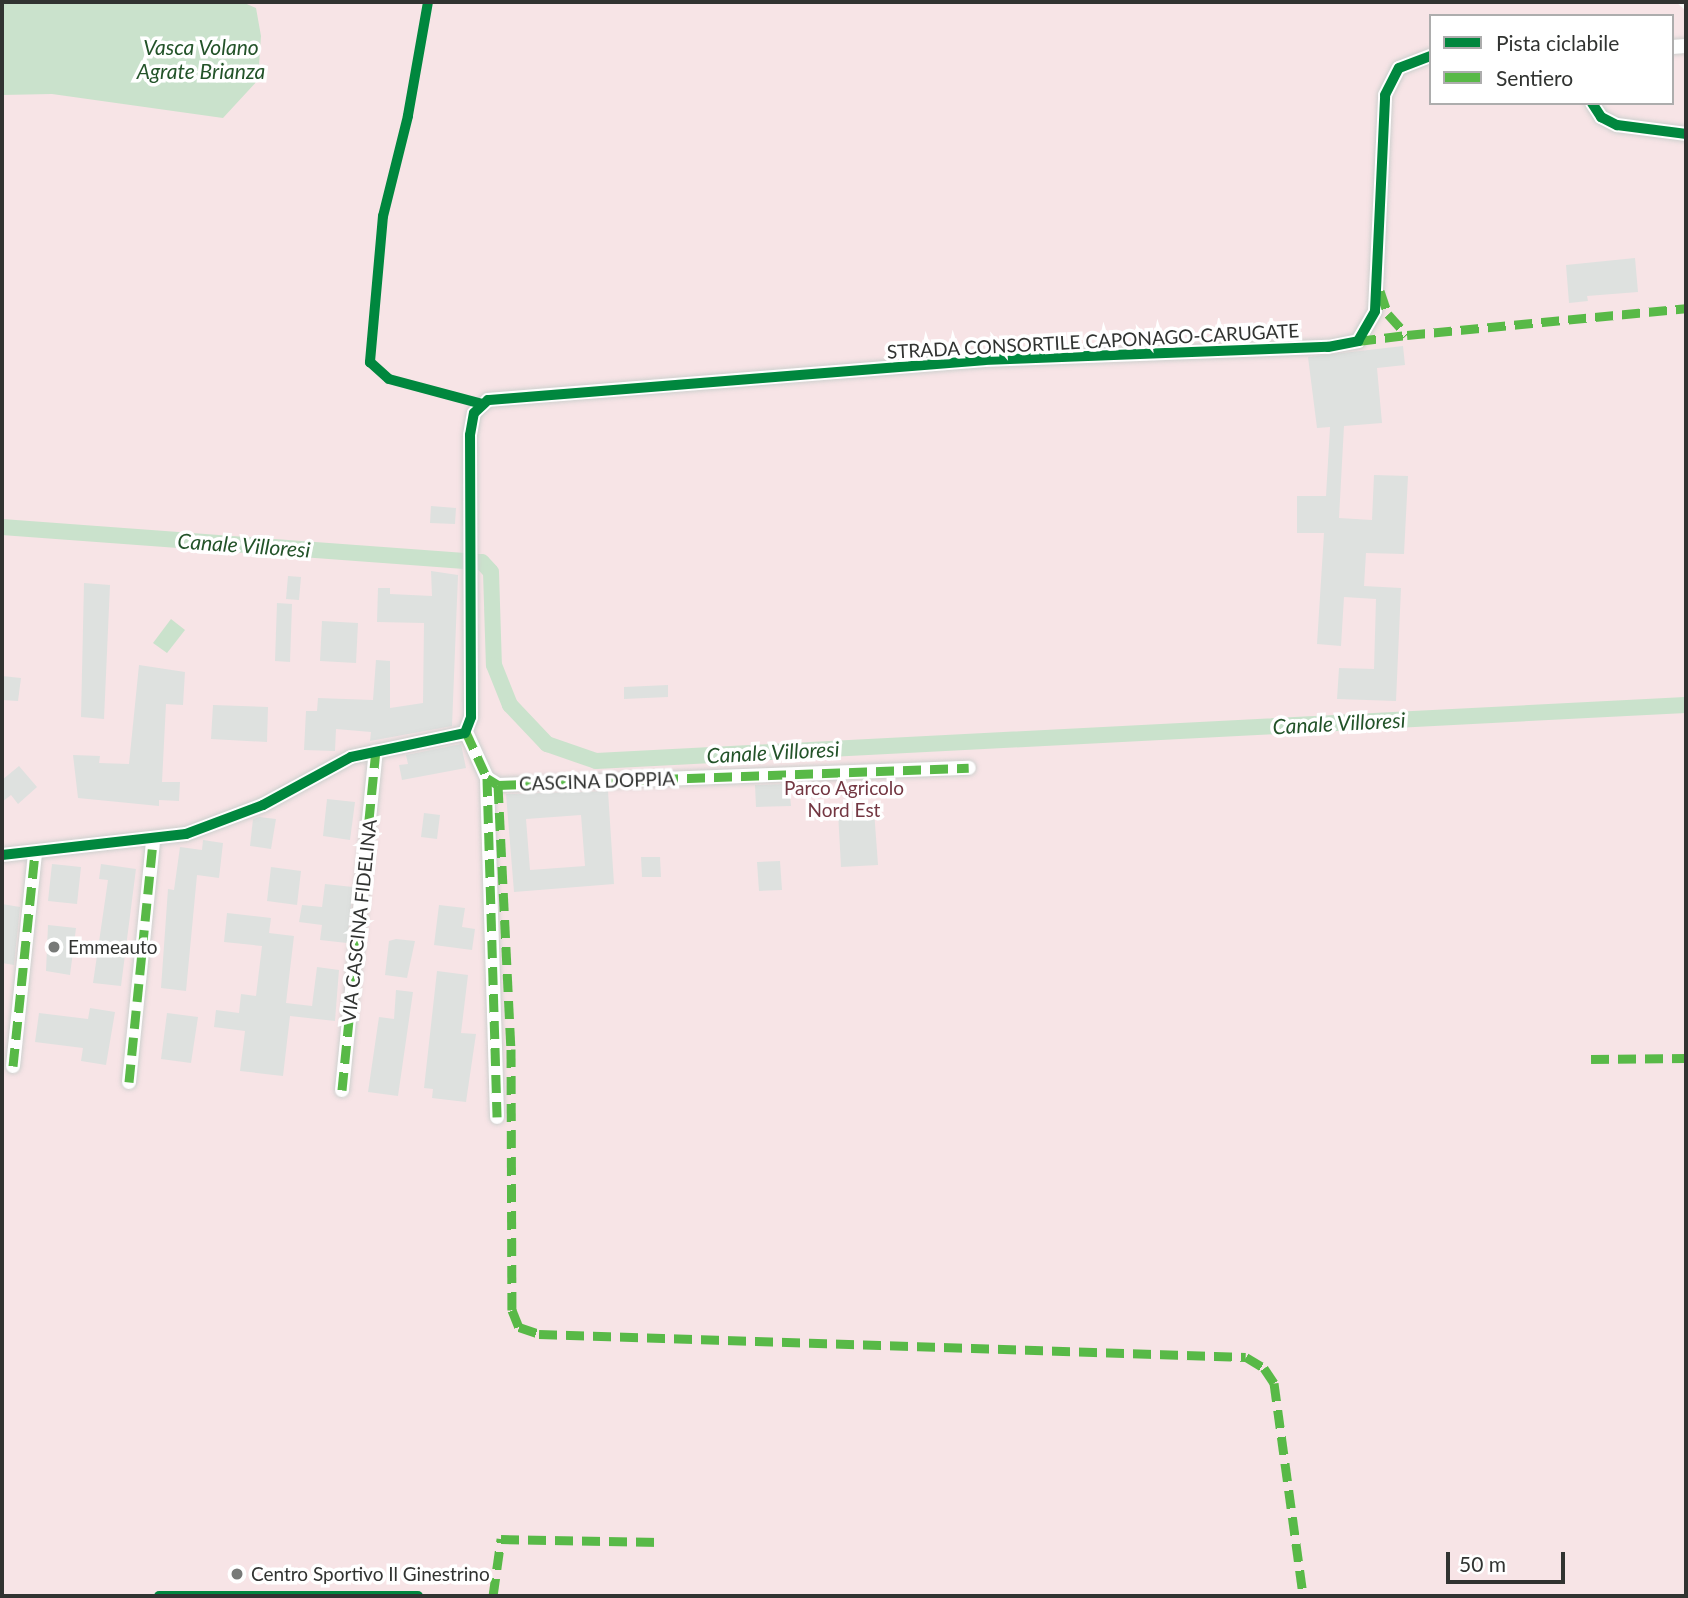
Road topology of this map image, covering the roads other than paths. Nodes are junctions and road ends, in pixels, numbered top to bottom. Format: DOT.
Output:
graph roads {
  1 [pos="1429,57"];
  2 [pos="1593,105"];
  3 [pos="1686,134"];
  4 [pos="466,732"];
  5 [pos="376,752"];
  6 [pos="969,768"];
  7 [pos="487,778"];
  8 [pos="153,841"];
  9 [pos="35,852"];
  10 [pos="2,855"];
  11 [pos="13,1066"];
  12 [pos="129,1082"];
  13 [pos="342,1090"];
  14 [pos="497,1117"];
  1 -- 4 [label="street, STRADA CONSORTILE CAPONAGO-CARUGATE"];
  2 -- 3 [label="street"];
  4 -- 5 [label="street"];
  4 -- 7 [label="street"];
  5 -- 8 [label="street"];
  5 -- 13 [label="street, VIA CASCINA FIDELINA"];
  6 -- 7 [label="street, CASCINA DOPPIA"];
  7 -- 14 [label="street"];
  8 -- 9 [label="street"];
  8 -- 12 [label="street"];
  9 -- 10 [label="street"];
  9 -- 11 [label="street"];
}
